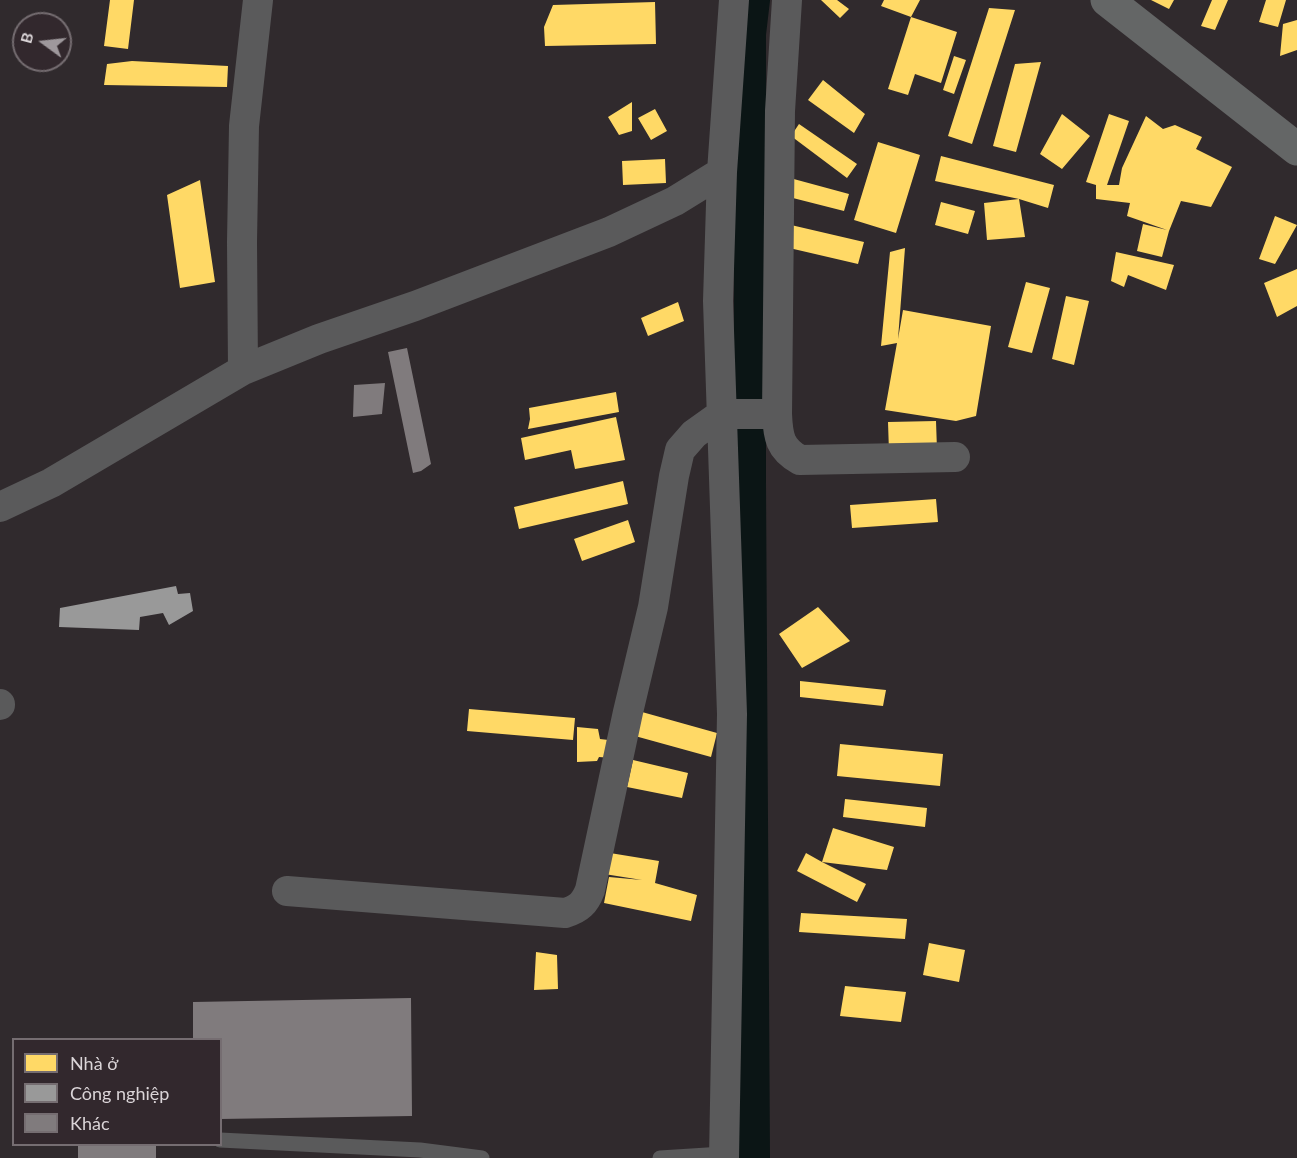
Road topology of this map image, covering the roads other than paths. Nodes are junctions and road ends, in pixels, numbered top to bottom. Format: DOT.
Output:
graph roads {
  1 [pos="258,0"];
  2 [pos="734,0"];
  3 [pos="787,0"];
  4 [pos="1107,0"];
  5 [pos="1297,149"];
  6 [pos="722,172"];
  7 [pos="243,370"];
  8 [pos="751,414"];
  9 [pos="955,457"];
  10 [pos="0,507"];
  11 [pos="287,891"];
  12 [pos="222,1140"];
  13 [pos="724,1156"];
  14 [pos="482,1158"];
  15 [pos="660,1158"];
  1 -- 7 [label="street"];
  2 -- 6 [label="street"];
  3 -- 8 [label="street"];
  4 -- 5 [label="main road"];
  6 -- 7 [label="street"];
  6 -- 8 [label="street"];
  7 -- 10 [label="street"];
  8 -- 9 [label="street"];
  8 -- 11 [label="street"];
  8 -- 13 [label="street"];
  12 -- 14 [label="lane"];
  13 -- 15 [label="lane"];
}
